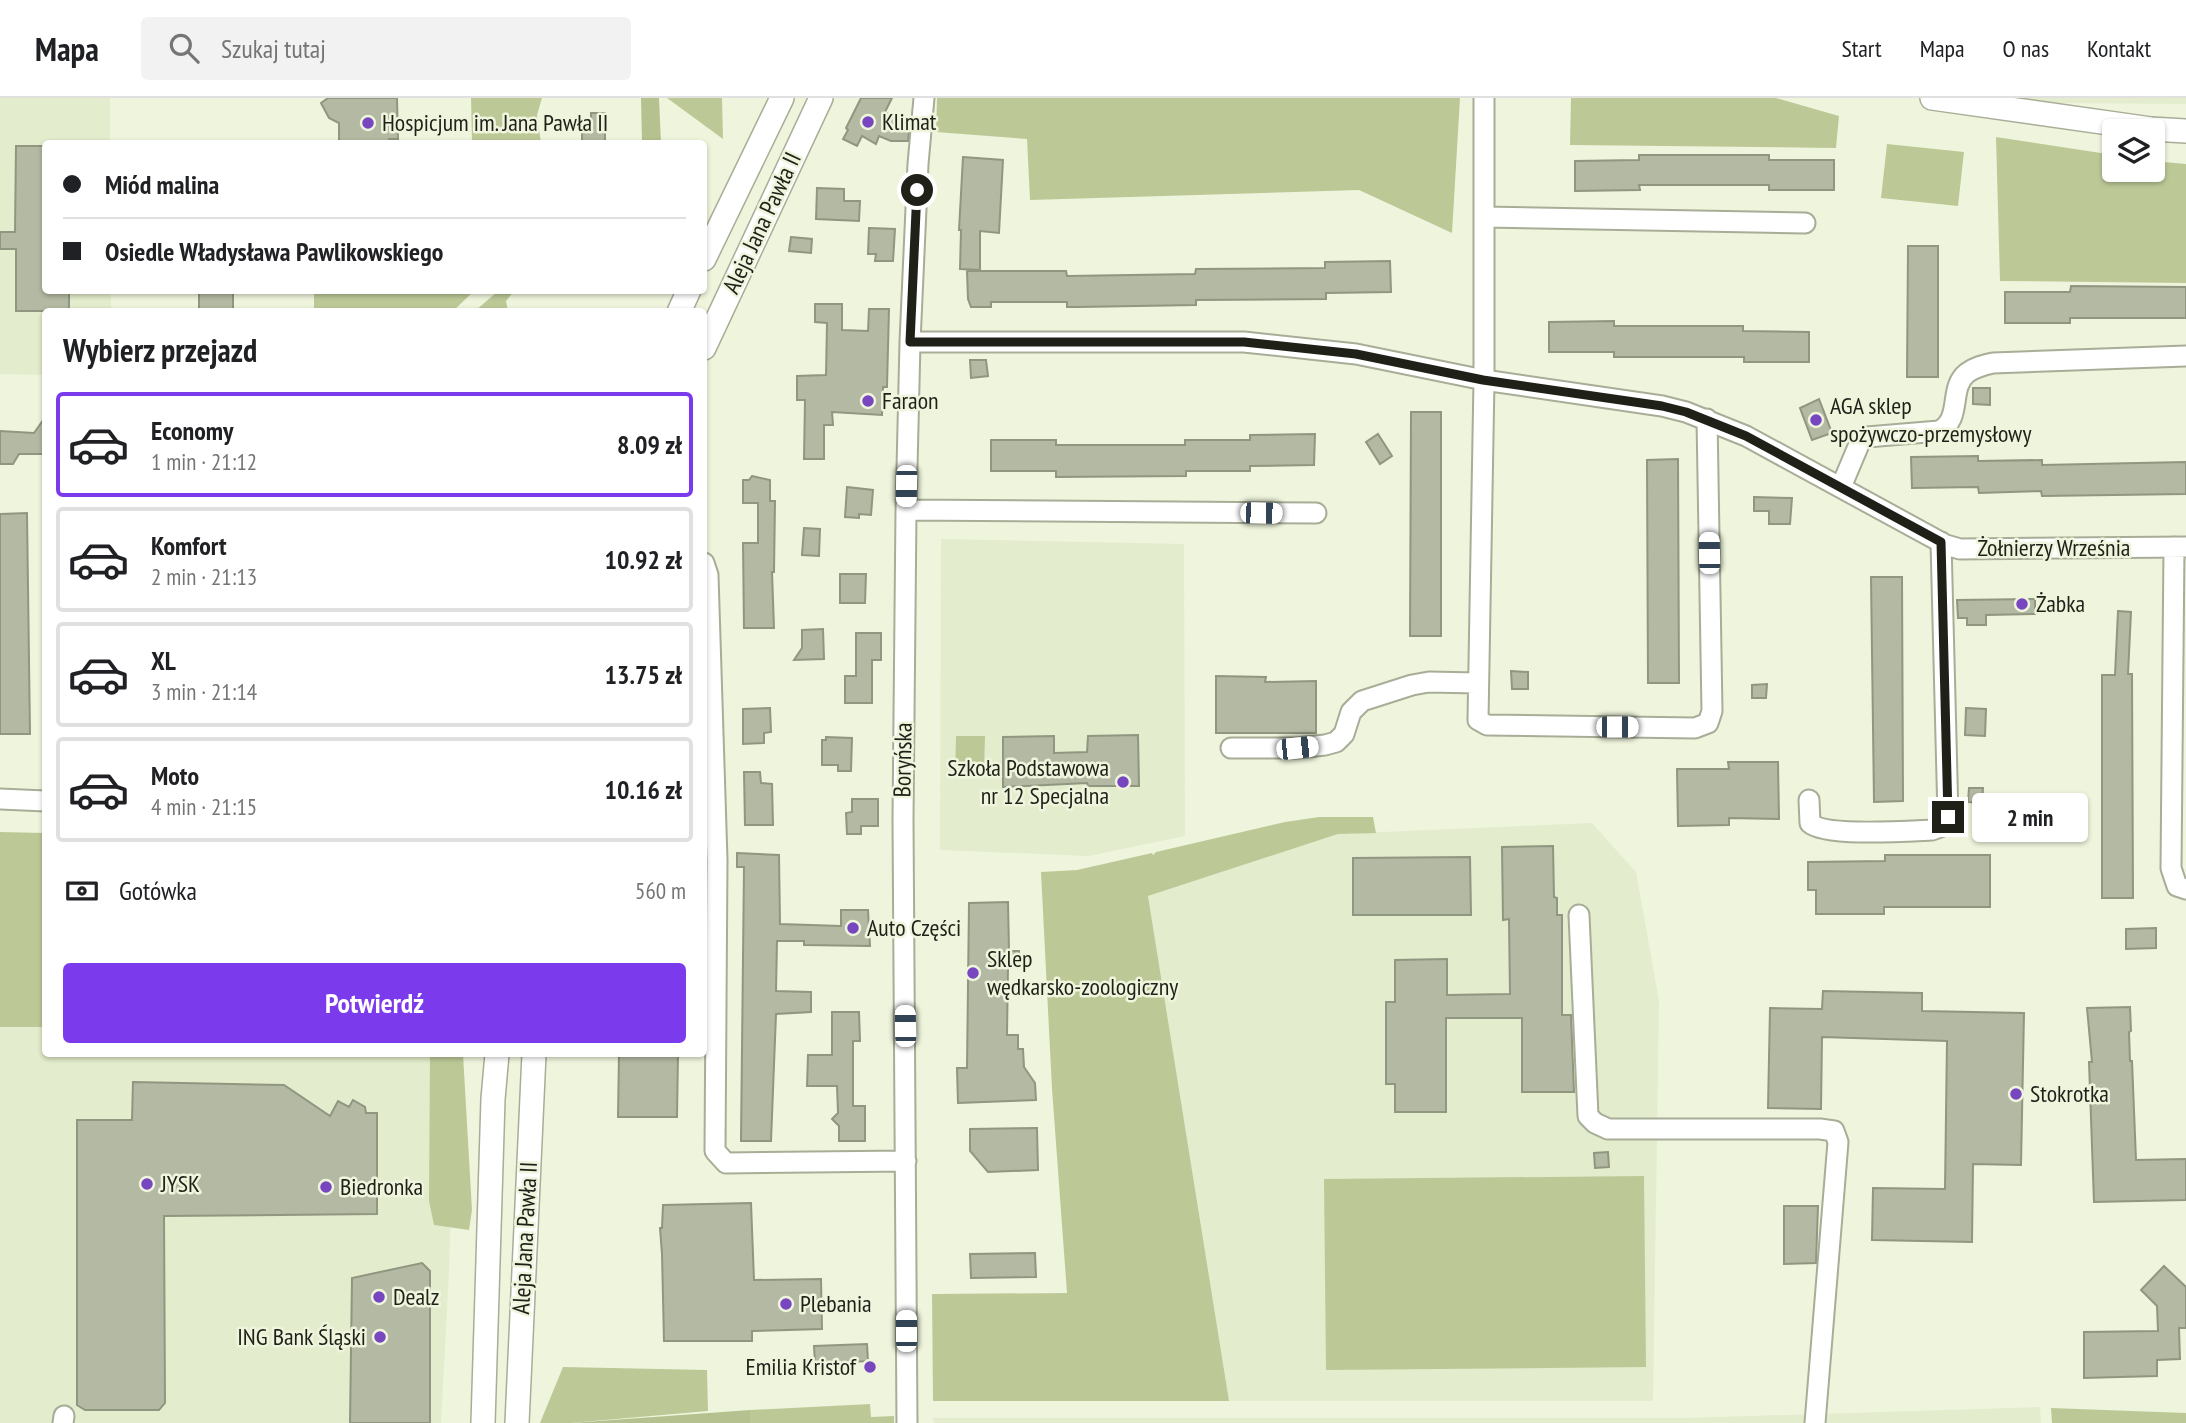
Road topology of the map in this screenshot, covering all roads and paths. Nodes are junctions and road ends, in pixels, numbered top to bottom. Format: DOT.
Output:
graph roads {
  1 [pos="782,98"];
  2 [pos="821,98"];
  3 [pos="924,98"];
  4 [pos="1483,98"];
  5 [pos="1932,98"];
  6 [pos="2186,131"];
  7 [pos="1483,217"];
  8 [pos="1805,223"];
  9 [pos="707,253"];
  10 [pos="707,342"];
  11 [pos="910,342"];
  12 [pos="2186,356"];
  13 [pos="1483,380"];
  14 [pos="1707,419"];
  15 [pos="1840,487"];
  16 [pos="906,510"];
  17 [pos="1316,513"];
  18 [pos="1941,542"];
  19 [pos="2180,547"];
  20 [pos="707,572"];
  21 [pos="1477,682"];
  22 [pos="1231,748"];
  23 [pos="0,799"];
  24 [pos="42,800"];
  25 [pos="1809,800"];
  26 [pos="2186,889"];
  27 [pos="1579,915"];
  28 [pos="497,1057"];
  29 [pos="534,1057"];
  30 [pos="906,1161"];
  31 [pos="483,1423"];
  32 [pos="517,1423"];
  33 [pos="907,1423"];
  34 [pos="1815,1423"];
  1 -- 9 [label="street, Aleja Jana Pawła II"];
  2 -- 10 [label="street, Aleja Jana Pawła II"];
  3 -- 11 [label="street, Boryńska"];
  4 -- 7 [label="street"];
  5 -- 6 [label="street"];
  7 -- 8 [label="street"];
  7 -- 13 [label="street"];
  11 -- 13 [label="street, Żołnierzy Września"];
  11 -- 16 [label="street, Boryńska"];
  12 -- 15 [label="street"];
  13 -- 14 [label="street, Żołnierzy Września"];
  13 -- 21 [label="street"];
  14 -- 15 [label="street, Żołnierzy Września"];
  14 -- 21 [label="street"];
  15 -- 18 [label="street, Żołnierzy Września"];
  16 -- 17 [label="street"];
  16 -- 30 [label="street, Boryńska"];
  18 -- 19 [label="street, Żołnierzy Września"];
  18 -- 25 [label="street"];
  19 -- 26 [label="street"];
  20 -- 30 [label="street"];
  21 -- 22 [label="street"];
  23 -- 24 [label="street"];
  27 -- 34 [label="street"];
  28 -- 31 [label="street, Aleja Jana Pawła II"];
  29 -- 32 [label="street, Aleja Jana Pawła II"];
  30 -- 33 [label="street, Boryńska"];
}
